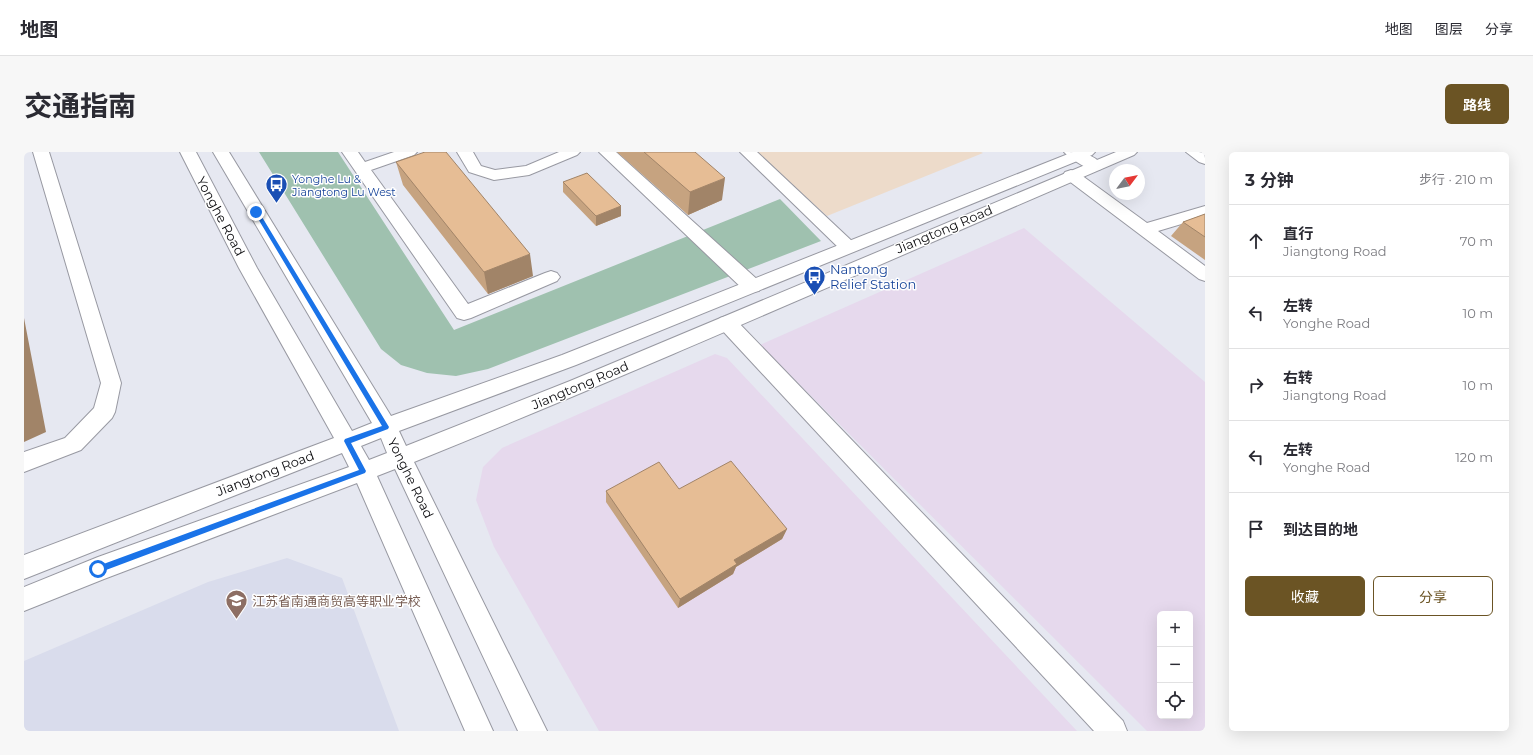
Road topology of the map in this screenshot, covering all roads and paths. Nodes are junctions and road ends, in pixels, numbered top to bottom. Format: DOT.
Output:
graph roads {
  1 [pos="41,152"];
  2 [pos="188,152"];
  3 [pos="221,152"];
  4 [pos="350,152"];
  5 [pos="408,152"];
  6 [pos="465,152"];
  7 [pos="572,152"];
  8 [pos="607,152"];
  9 [pos="748,152"];
  10 [pos="1129,152"];
  11 [pos="1194,152"];
  12 [pos="1083,156"];
  13 [pos="1205,159"];
  14 [pos="361,168"];
  15 [pos="1071,175"];
  16 [pos="1205,211"];
  17 [pos="1144,230"];
  18 [pos="848,247"];
  19 [pos="1205,275"];
  20 [pos="551,277"];
  21 [pos="752,286"];
  22 [pos="727,323"];
  23 [pos="386,427"];
  24 [pos="348,441"];
  25 [pos="402,457"];
  26 [pos="24,462"];
  27 [pos="363,471"];
  28 [pos="24,567"];
  29 [pos="24,600"];
  30 [pos="479,731"];
  31 [pos="533,731"];
  32 [pos="1113,731"];
  1 -- 26 [label="main road"];
  2 -- 24 [label="main road, Yonghe Road"];
  3 -- 23 [label="main road, Yonghe Road"];
  4 -- 14 [label="main road"];
  5 -- 14 [label="main road"];
  6 -- 7 [label="main road"];
  8 -- 21 [label="main road"];
  9 -- 18 [label="main road"];
  10 -- 12 [label="main road, Jiangtong Road"];
  11 -- 13 [label="main road"];
  12 -- 15 [label="main road, Jiangtong Road"];
  12 -- 18 [label="main road, Jiangtong Road"];
  14 -- 20 [label="main road"];
  15 -- 17 [label="main road"];
  15 -- 22 [label="main road, Jiangtong Road"];
  16 -- 17 [label="main road"];
  17 -- 19 [label="main road"];
  18 -- 21 [label="main road, Jiangtong Road"];
  21 -- 23 [label="main road, Jiangtong Road"];
  22 -- 25 [label="main road, Jiangtong Road"];
  22 -- 32 [label="main road"];
  23 -- 24 [label="main road, Jiangtong Road"];
  23 -- 25 [label="main road, Yonghe Road"];
  24 -- 27 [label="main road, Yonghe Road"];
  24 -- 28 [label="main road, Jiangtong Road"];
  25 -- 27 [label="main road, Jiangtong Road"];
  25 -- 31 [label="main road, Yonghe Road"];
  27 -- 29 [label="main road, Jiangtong Road"];
  27 -- 30 [label="main road, Yonghe Road"];
}
